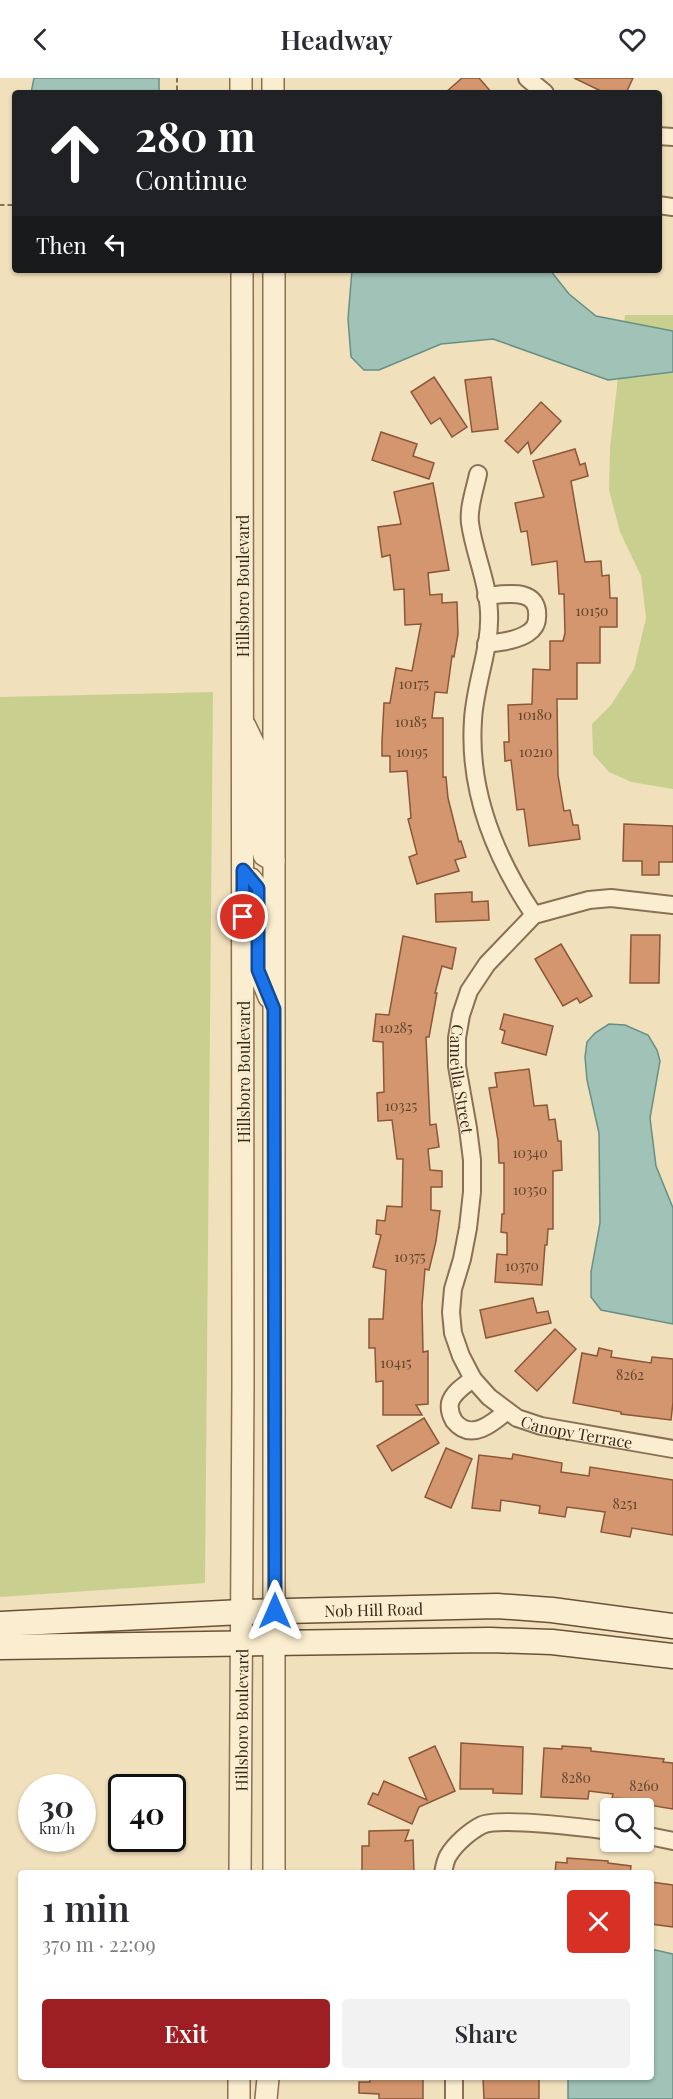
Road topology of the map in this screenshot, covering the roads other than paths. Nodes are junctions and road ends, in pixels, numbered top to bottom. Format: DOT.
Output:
graph roads {
  1 [pos="527,78"];
  2 [pos="541,90"];
  3 [pos="242,273"];
  4 [pos="274,273"];
  5 [pos="478,474"];
  6 [pos="486,596"];
  7 [pos="486,644"];
  8 [pos="242,720"];
  9 [pos="274,861"];
  10 [pos="243,870"];
  11 [pos="673,905"];
  12 [pos="534,915"];
  13 [pos="274,1009"];
  14 [pos="473,1378"];
  15 [pos="489,1397"];
  16 [pos="507,1411"];
  17 [pos="673,1449"];
  18 [pos="275,1611"];
  19 [pos="242,1612"];
  20 [pos="0,1624"];
  21 [pos="673,1626"];
  22 [pos="242,1642"];
  23 [pos="275,1643"];
  24 [pos="0,1647"];
  25 [pos="673,1656"];
  26 [pos="600,1830"];
  27 [pos="654,1837"];
  28 [pos="673,1840"];
  29 [pos="240,1870"];
  30 [pos="274,1870"];
  31 [pos="444,1870"];
  32 [pos="239,2080"];
  33 [pos="268,2080"];
  34 [pos="454,2080"];
  35 [pos="239,2099"];
  36 [pos="266,2099"];
  37 [pos="454,2099"];
  1 -- 2 [label="street"];
  3 -- 8 [label="street, Hillsboro Boulevard"];
  4 -- 9 [label="street, Hillsboro Boulevard"];
  5 -- 6 [label="street"];
  6 -- 7 [label="street"];
  6 -- 7 [label="street"];
  7 -- 12 [label="street"];
  8 -- 9 [label="street"];
  8 -- 10 [label="street, Hillsboro Boulevard"];
  9 -- 13 [label="street, Hillsboro Boulevard"];
  10 -- 13 [label="street"];
  10 -- 19 [label="street, Hillsboro Boulevard"];
  11 -- 12 [label="street"];
  12 -- 14 [label="street, Cameilla Street"];
  13 -- 18 [label="street, Hillsboro Boulevard"];
  14 -- 15 [label="street, Cameilla Street"];
  14 -- 16 [label="street"];
  15 -- 16 [label="street, Canopy Terrace"];
  16 -- 17 [label="street, Canopy Terrace"];
  18 -- 19 [label="main road, Nob Hill Road"];
  18 -- 21 [label="main road, Nob Hill Road"];
  18 -- 23 [label="street, Hillsboro Boulevard"];
  19 -- 20 [label="main road, Nob Hill Road"];
  19 -- 22 [label="street, Hillsboro Boulevard"];
  22 -- 23 [label="main road, Nob Hill Road"];
  22 -- 24 [label="main road, Nob Hill Road"];
  22 -- 29 [label="street, Hillsboro Boulevard"];
  23 -- 25 [label="main road, Nob Hill Road"];
  23 -- 30 [label="street, Hillsboro Boulevard"];
  26 -- 31 [label="street"];
  27 -- 28 [label="street"];
  32 -- 35 [label="street"];
  33 -- 36 [label="street"];
  34 -- 37 [label="street"];
}
